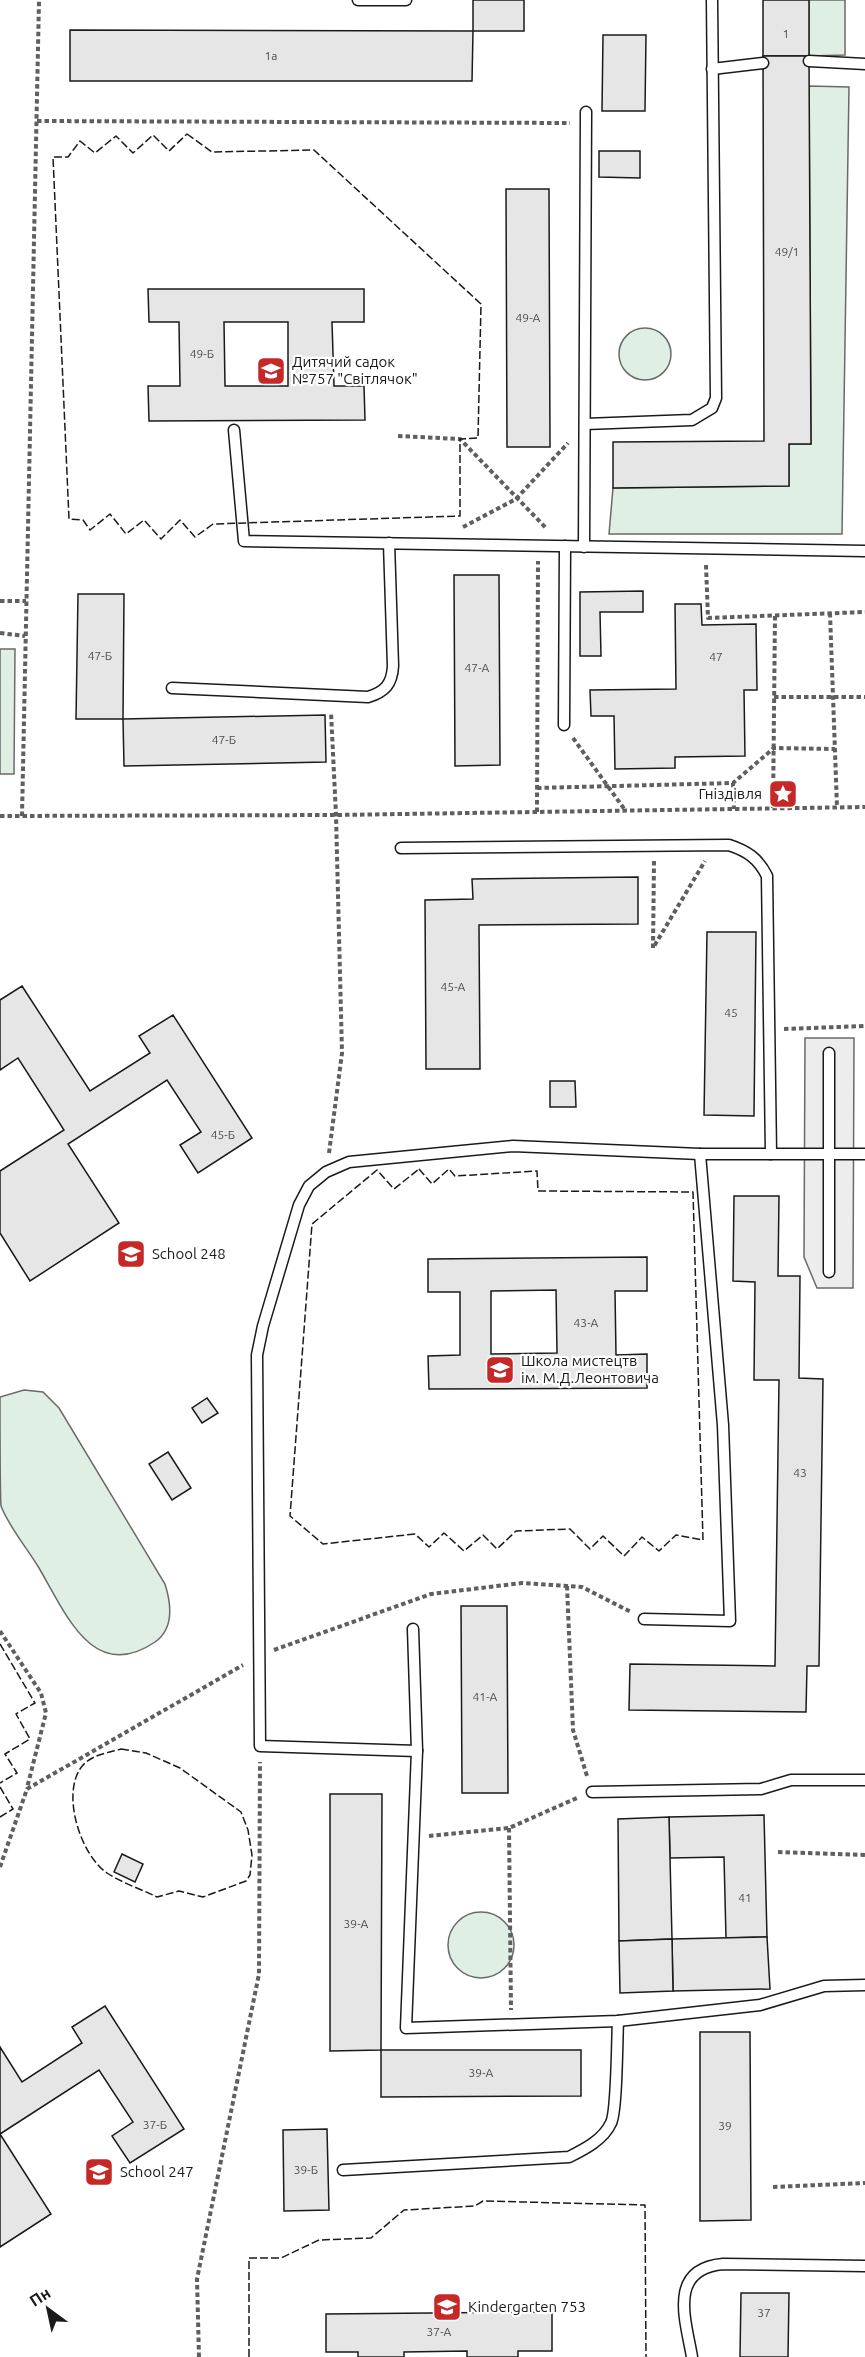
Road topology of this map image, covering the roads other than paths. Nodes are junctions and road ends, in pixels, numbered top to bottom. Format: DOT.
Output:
graph roads {
  1 [pos="358,0"];
  2 [pos="406,0"];
  3 [pos="712,0"];
  4 [pos="808,62"];
  5 [pos="763,63"];
  6 [pos="865,64"];
  7 [pos="712,69"];
  8 [pos="586,117"];
  9 [pos="585,424"];
  10 [pos="234,430"];
  11 [pos="389,543"];
  12 [pos="565,546"];
  13 [pos="584,547"];
  14 [pos="865,551"];
  15 [pos="172,688"];
  16 [pos="564,725"];
  17 [pos="401,848"];
  18 [pos="829,1053"];
  19 [pos="700,1154"];
  20 [pos="771,1154"];
  21 [pos="829,1154"];
  22 [pos="865,1154"];
  23 [pos="829,1272"];
  24 [pos="644,1619"];
  25 [pos="413,1629"];
  26 [pos="417,1751"];
  27 [pos="865,1780"];
  28 [pos="591,1791"];
  29 [pos="865,1985"];
  30 [pos="618,2021"];
  31 [pos="343,2170"];
  32 [pos="865,2266"];
  33 [pos="692,2357"];
  1 -- 2 [label="lane"];
  3 -- 7 [label="lane"];
  4 -- 6 [label="lane"];
  5 -- 7 [label="lane"];
  7 -- 9 [label="lane"];
  8 -- 9 [label="lane"];
  9 -- 13 [label="lane"];
  10 -- 11 [label="lane"];
  11 -- 12 [label="lane"];
  11 -- 15 [label="lane"];
  12 -- 13 [label="lane"];
  12 -- 16 [label="lane"];
  13 -- 14 [label="lane"];
  17 -- 20 [label="lane"];
  18 -- 21 [label="lane"];
  19 -- 20 [label="lane"];
  19 -- 24 [label="lane"];
  19 -- 26 [label="lane"];
  20 -- 21 [label="lane"];
  21 -- 22 [label="lane"];
  21 -- 23 [label="lane"];
  25 -- 26 [label="lane"];
  26 -- 30 [label="lane"];
  27 -- 28 [label="lane"];
  29 -- 30 [label="lane"];
  30 -- 31 [label="lane"];
  32 -- 33 [label="lane"];
}
